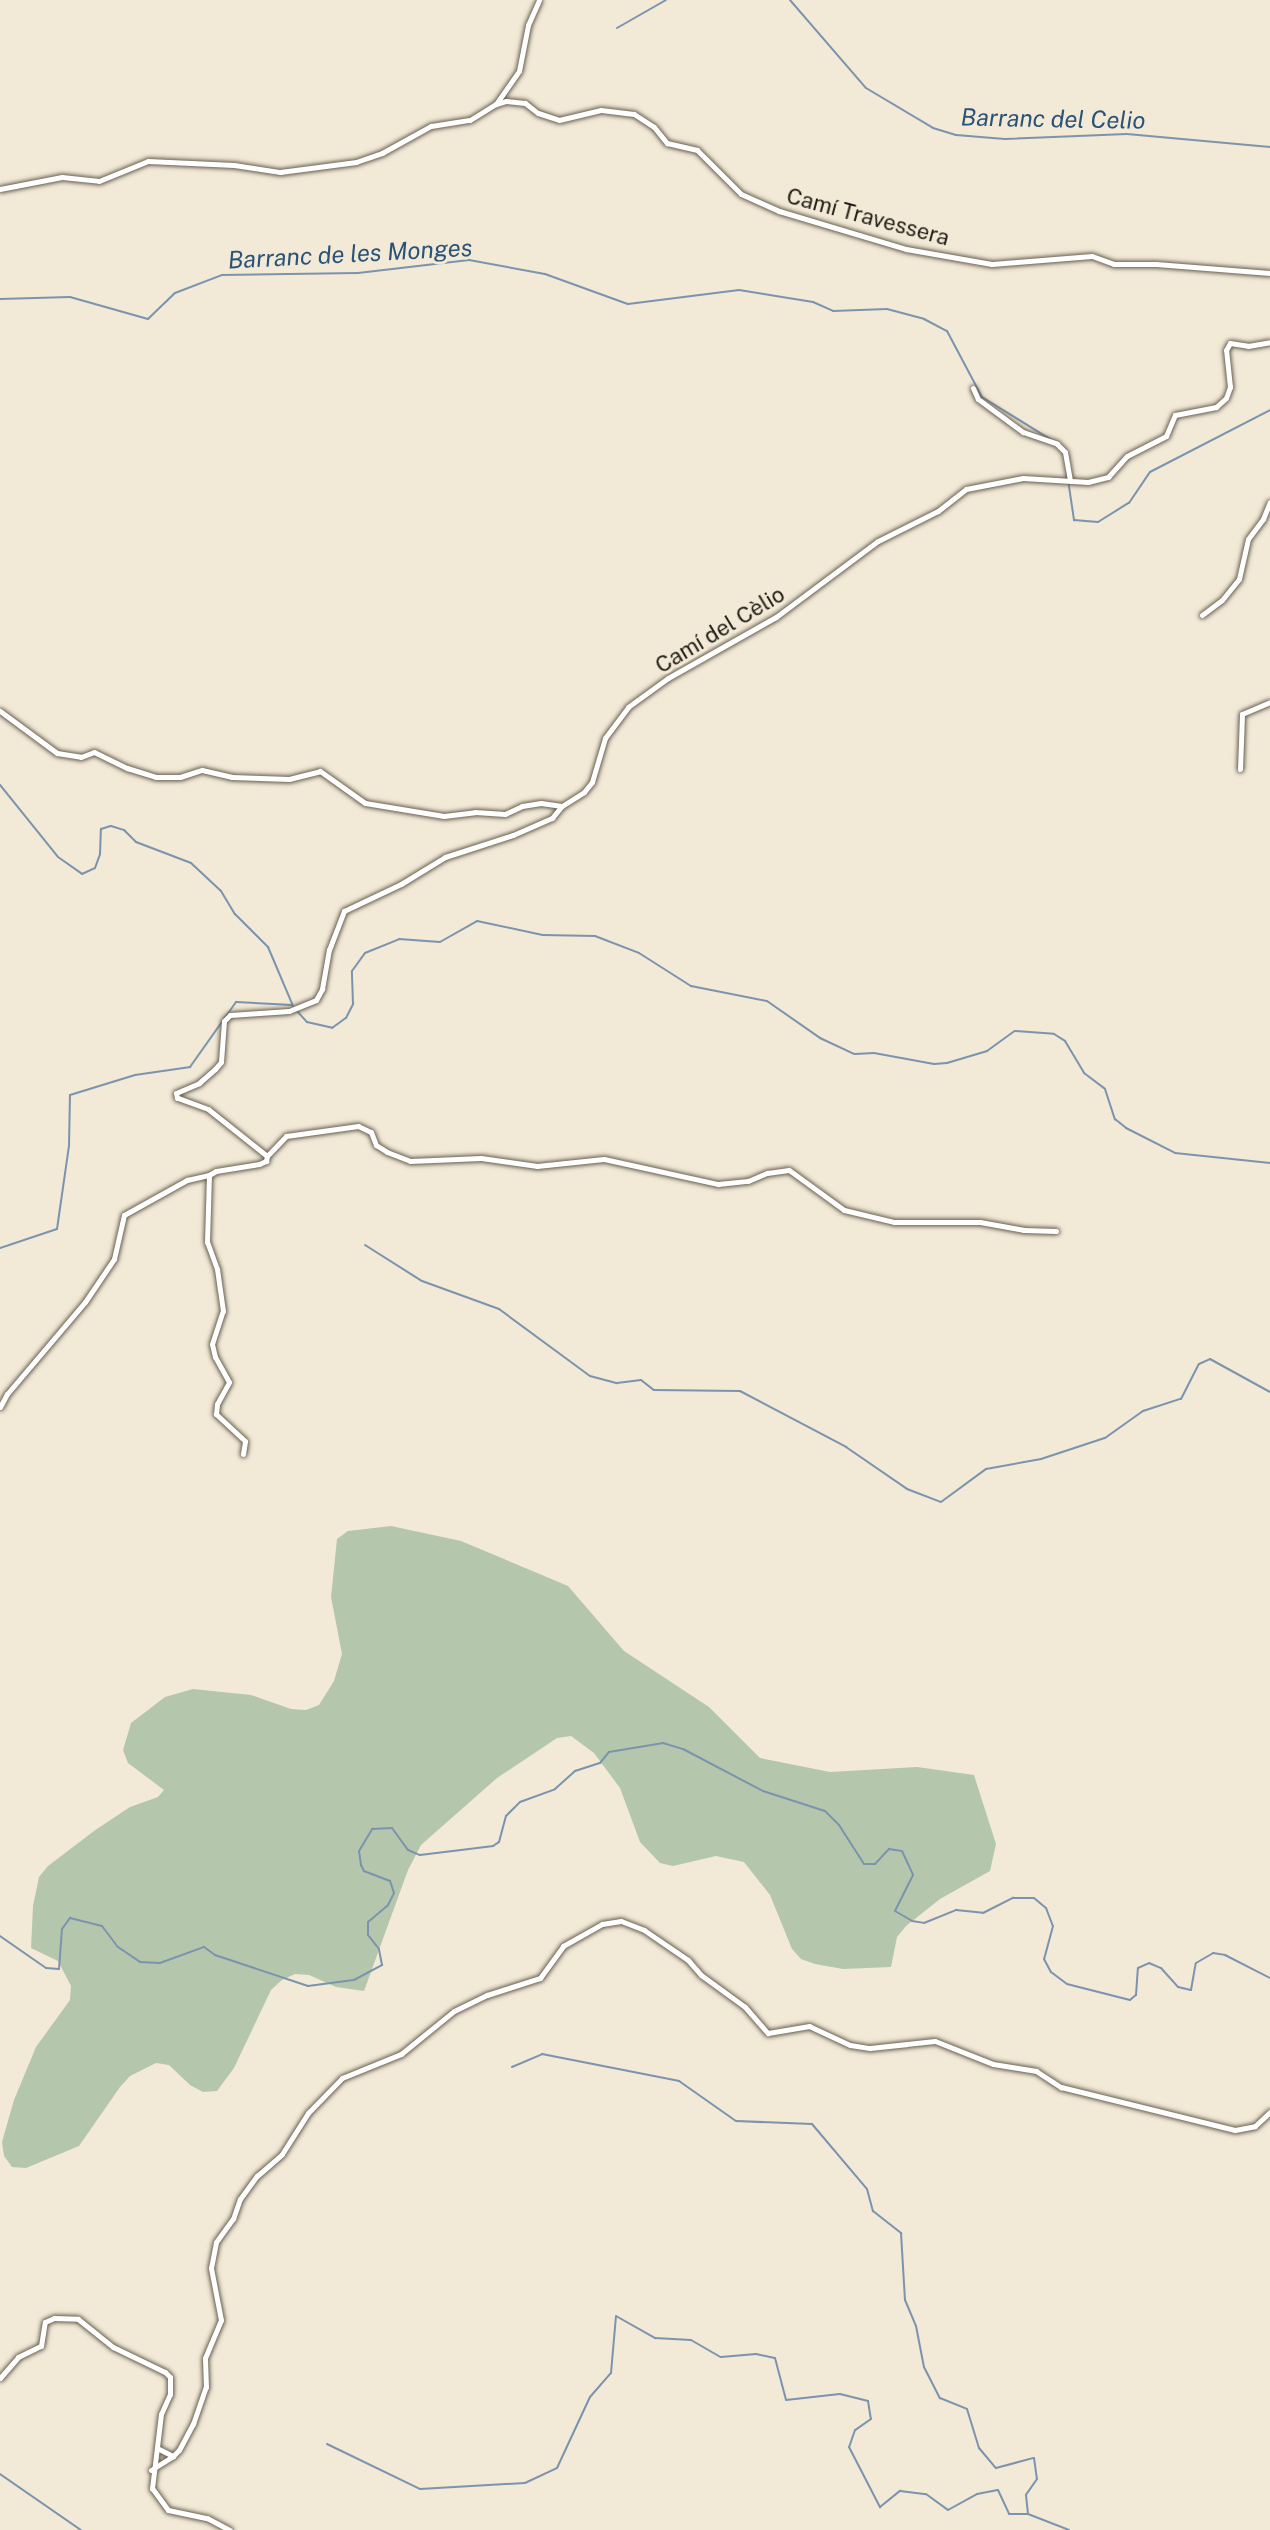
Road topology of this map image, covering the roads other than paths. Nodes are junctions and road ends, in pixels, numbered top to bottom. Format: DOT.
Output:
graph roads {
  1 [pos="539,0"];
  2 [pos="496,104"];
  3 [pos="0,189"];
  4 [pos="1270,273"];
  5 [pos="1270,342"];
  6 [pos="973,388"];
  7 [pos="1070,479"];
  8 [pos="1270,502"];
  9 [pos="1202,615"];
  10 [pos="1270,702"];
  11 [pos="0,711"];
  12 [pos="1240,769"];
  13 [pos="562,806"];
  14 [pos="267,1156"];
  15 [pos="209,1175"];
  16 [pos="1056,1231"];
  17 [pos="0,1407"];
  18 [pos="243,1454"];
  19 [pos="1270,2112"];
  20 [pos="0,2378"];
  21 [pos="159,2449"];
  22 [pos="173,2456"];
  23 [pos="151,2470"];
  24 [pos="230,2530"];
  1 -- 2 [label="street"];
  2 -- 3 [label="street"];
  2 -- 4 [label="street, Camí Travessera"];
  5 -- 7 [label="street, Camí del Cèlio"];
  6 -- 7 [label="street"];
  7 -- 13 [label="street, Camí del Cèlio"];
  8 -- 9 [label="street"];
  10 -- 12 [label="street"];
  11 -- 13 [label="street"];
  13 -- 14 [label="street, Camí del Cèlio"];
  14 -- 15 [label="street"];
  14 -- 16 [label="street"];
  15 -- 17 [label="street"];
  15 -- 18 [label="street"];
  19 -- 22 [label="street"];
  20 -- 21 [label="street"];
  21 -- 22 [label="street"];
  21 -- 23 [label="street"];
  22 -- 23 [label="street"];
  23 -- 24 [label="street"];
}
